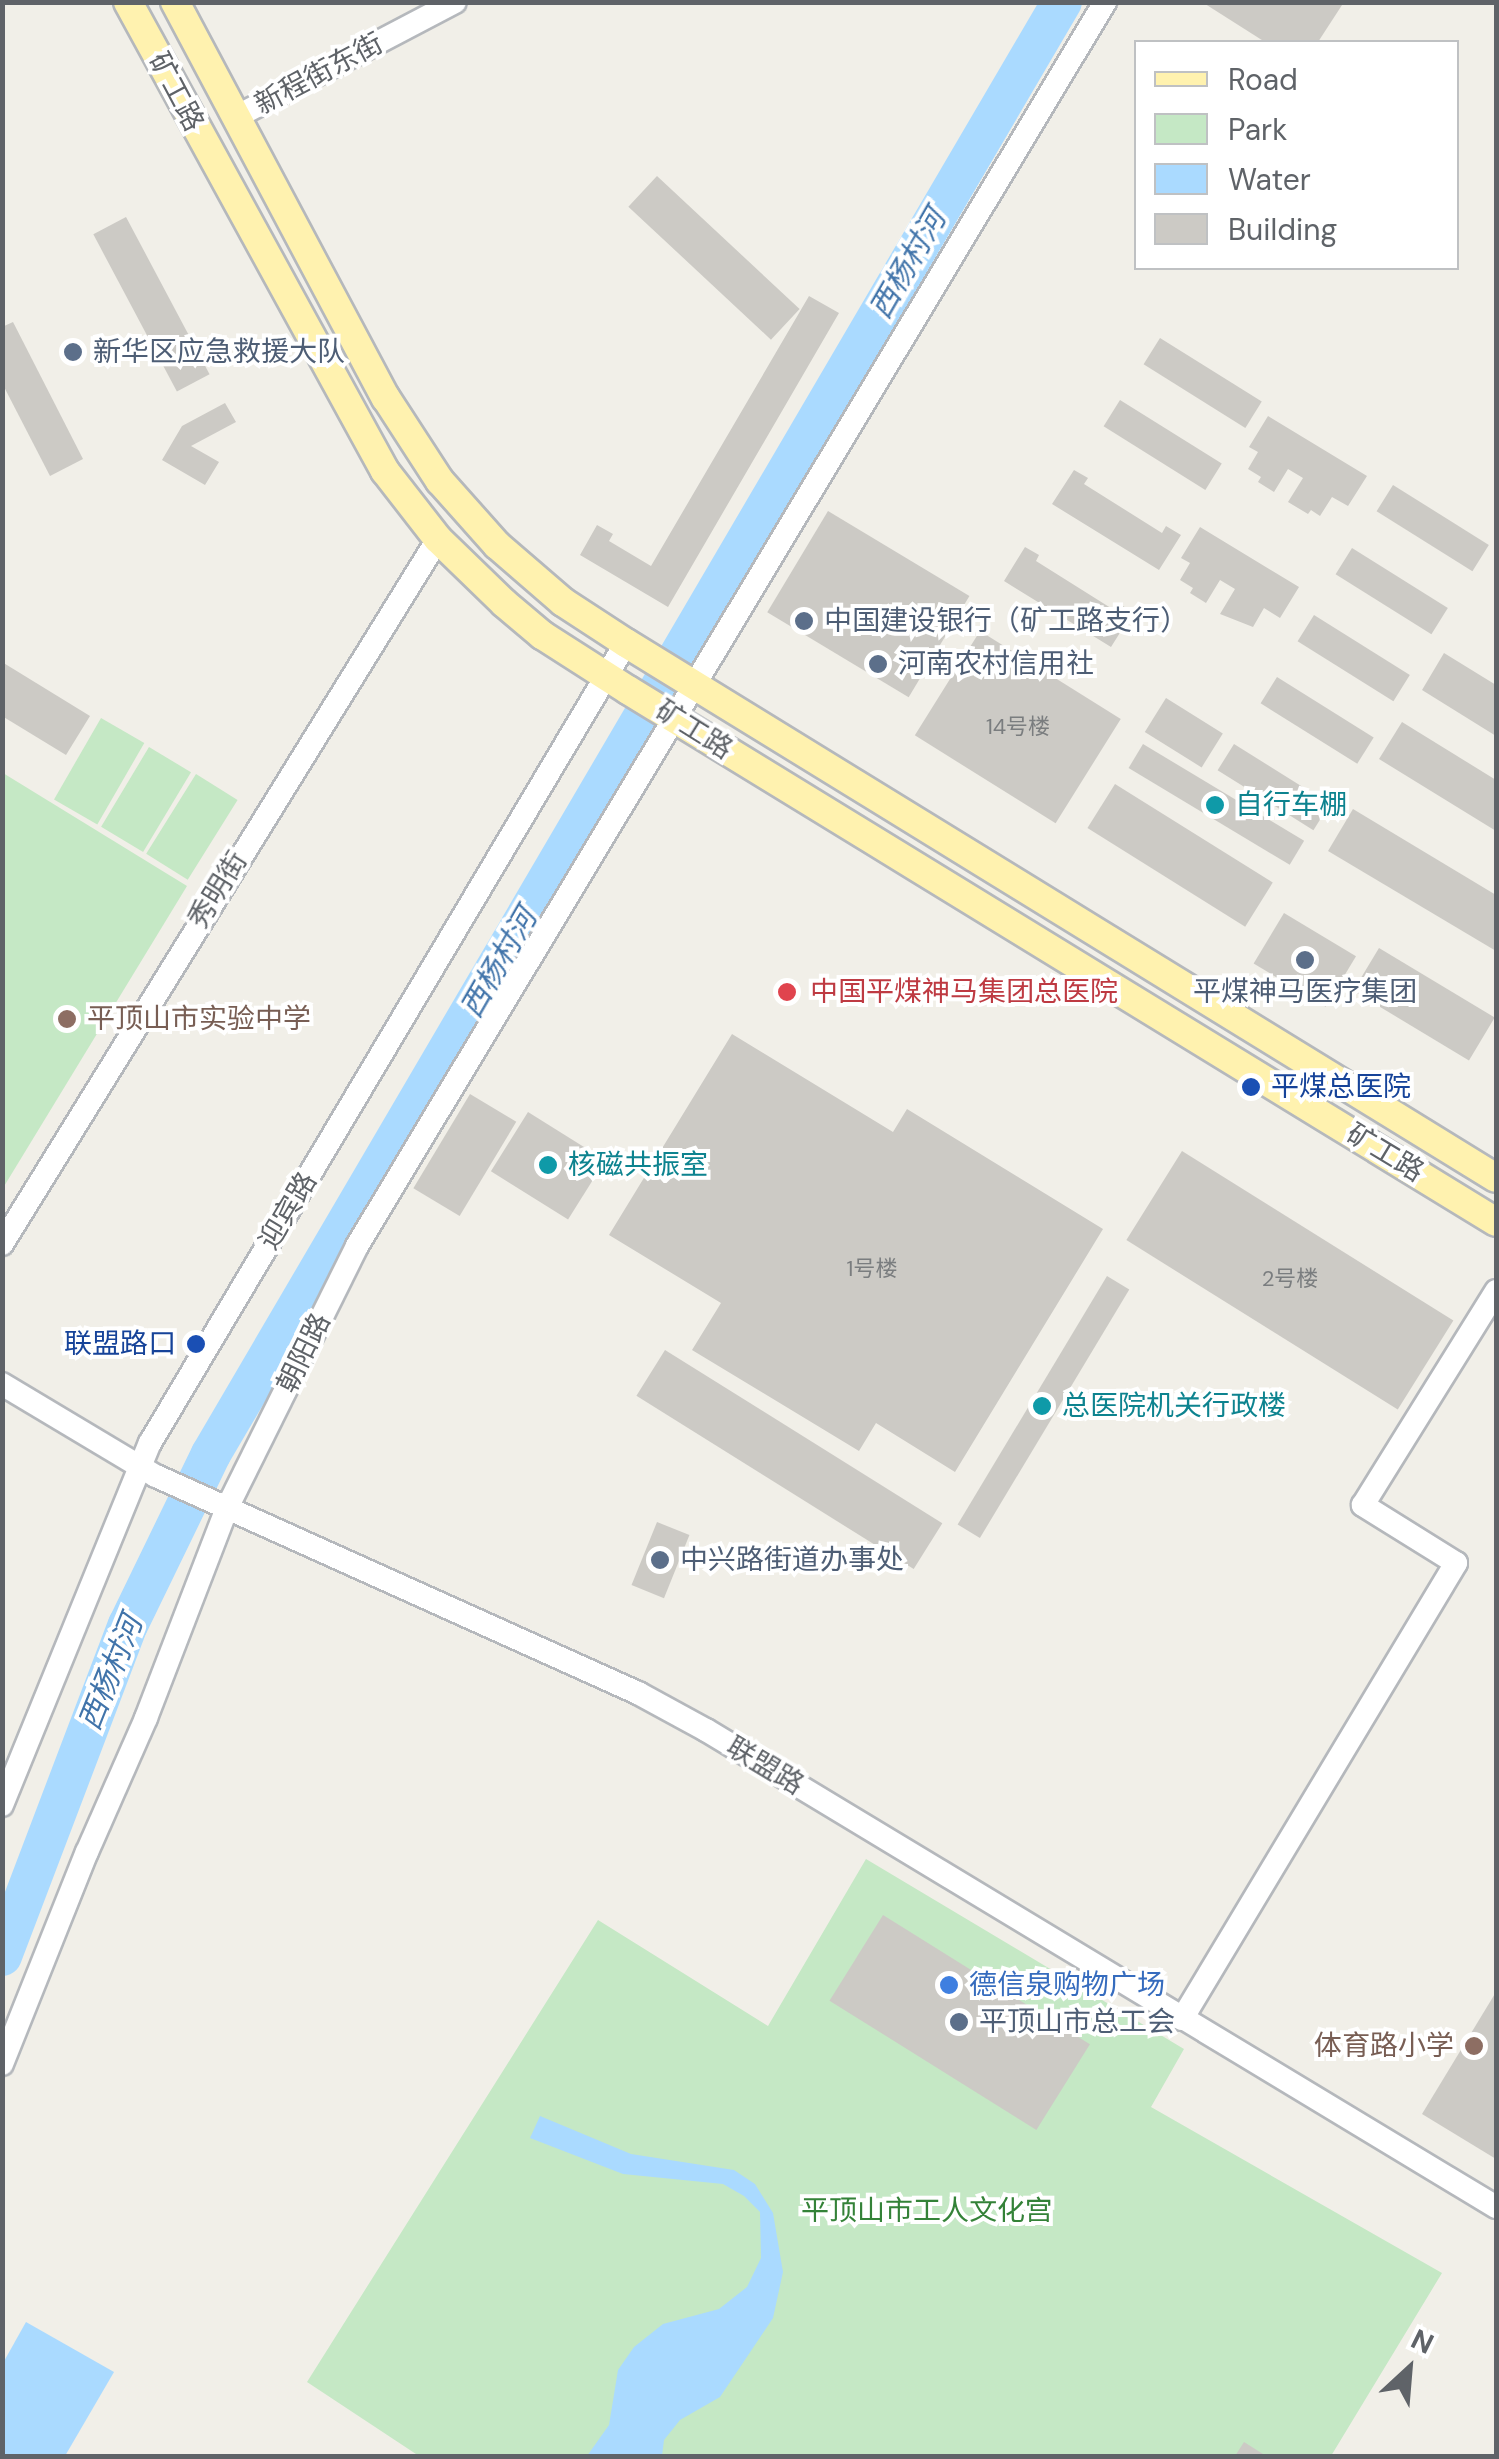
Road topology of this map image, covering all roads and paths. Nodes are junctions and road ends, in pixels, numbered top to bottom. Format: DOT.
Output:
graph roads {
  1 [pos="128,2"];
  2 [pos="174,2"];
  3 [pos="455,2"];
  4 [pos="1105,2"];
  5 [pos="236,117"];
  6 [pos="438,538"];
  7 [pos="637,650"];
  8 [pos="618,683"];
  9 [pos="692,684"];
  10 [pos="672,716"];
  11 [pos="1496,1178"];
  12 [pos="1496,1222"];
  13 [pos="2,1244"];
  14 [pos="1496,1291"];
  15 [pos="2,1384"];
  16 [pos="148,1472"];
  17 [pos="222,1506"];
  18 [pos="2,1806"];
  19 [pos="1182,2020"];
  20 [pos="2,2064"];
  21 [pos="1496,2207"];
  1 -- 6 [label="main road, 矿工路"];
  2 -- 5 [label="main road, 矿工路"];
  3 -- 5 [label="street, 新程街东街"];
  4 -- 9 [label="street, 朝阳路"];
  5 -- 7 [label="main road, 矿工路"];
  6 -- 8 [label="main road, 矿工路"];
  6 -- 13 [label="street, 秀明街"];
  7 -- 8 [label="street, 迎宾路"];
  7 -- 9 [label="main road, 矿工路"];
  8 -- 10 [label="main road, 矿工路"];
  8 -- 16 [label="street, 迎宾路"];
  9 -- 10 [label="street, 朝阳路"];
  9 -- 11 [label="main road, 矿工路"];
  10 -- 12 [label="main road, 矿工路"];
  10 -- 17 [label="street, 朝阳路"];
  14 -- 19 [label="street"];
  15 -- 16 [label="street, 联盟路"];
  16 -- 17 [label="street, 联盟路"];
  16 -- 18 [label="street, 迎宾路"];
  17 -- 19 [label="street, 联盟路"];
  17 -- 20 [label="street, 朝阳路"];
  19 -- 21 [label="street, 联盟路"];
}
